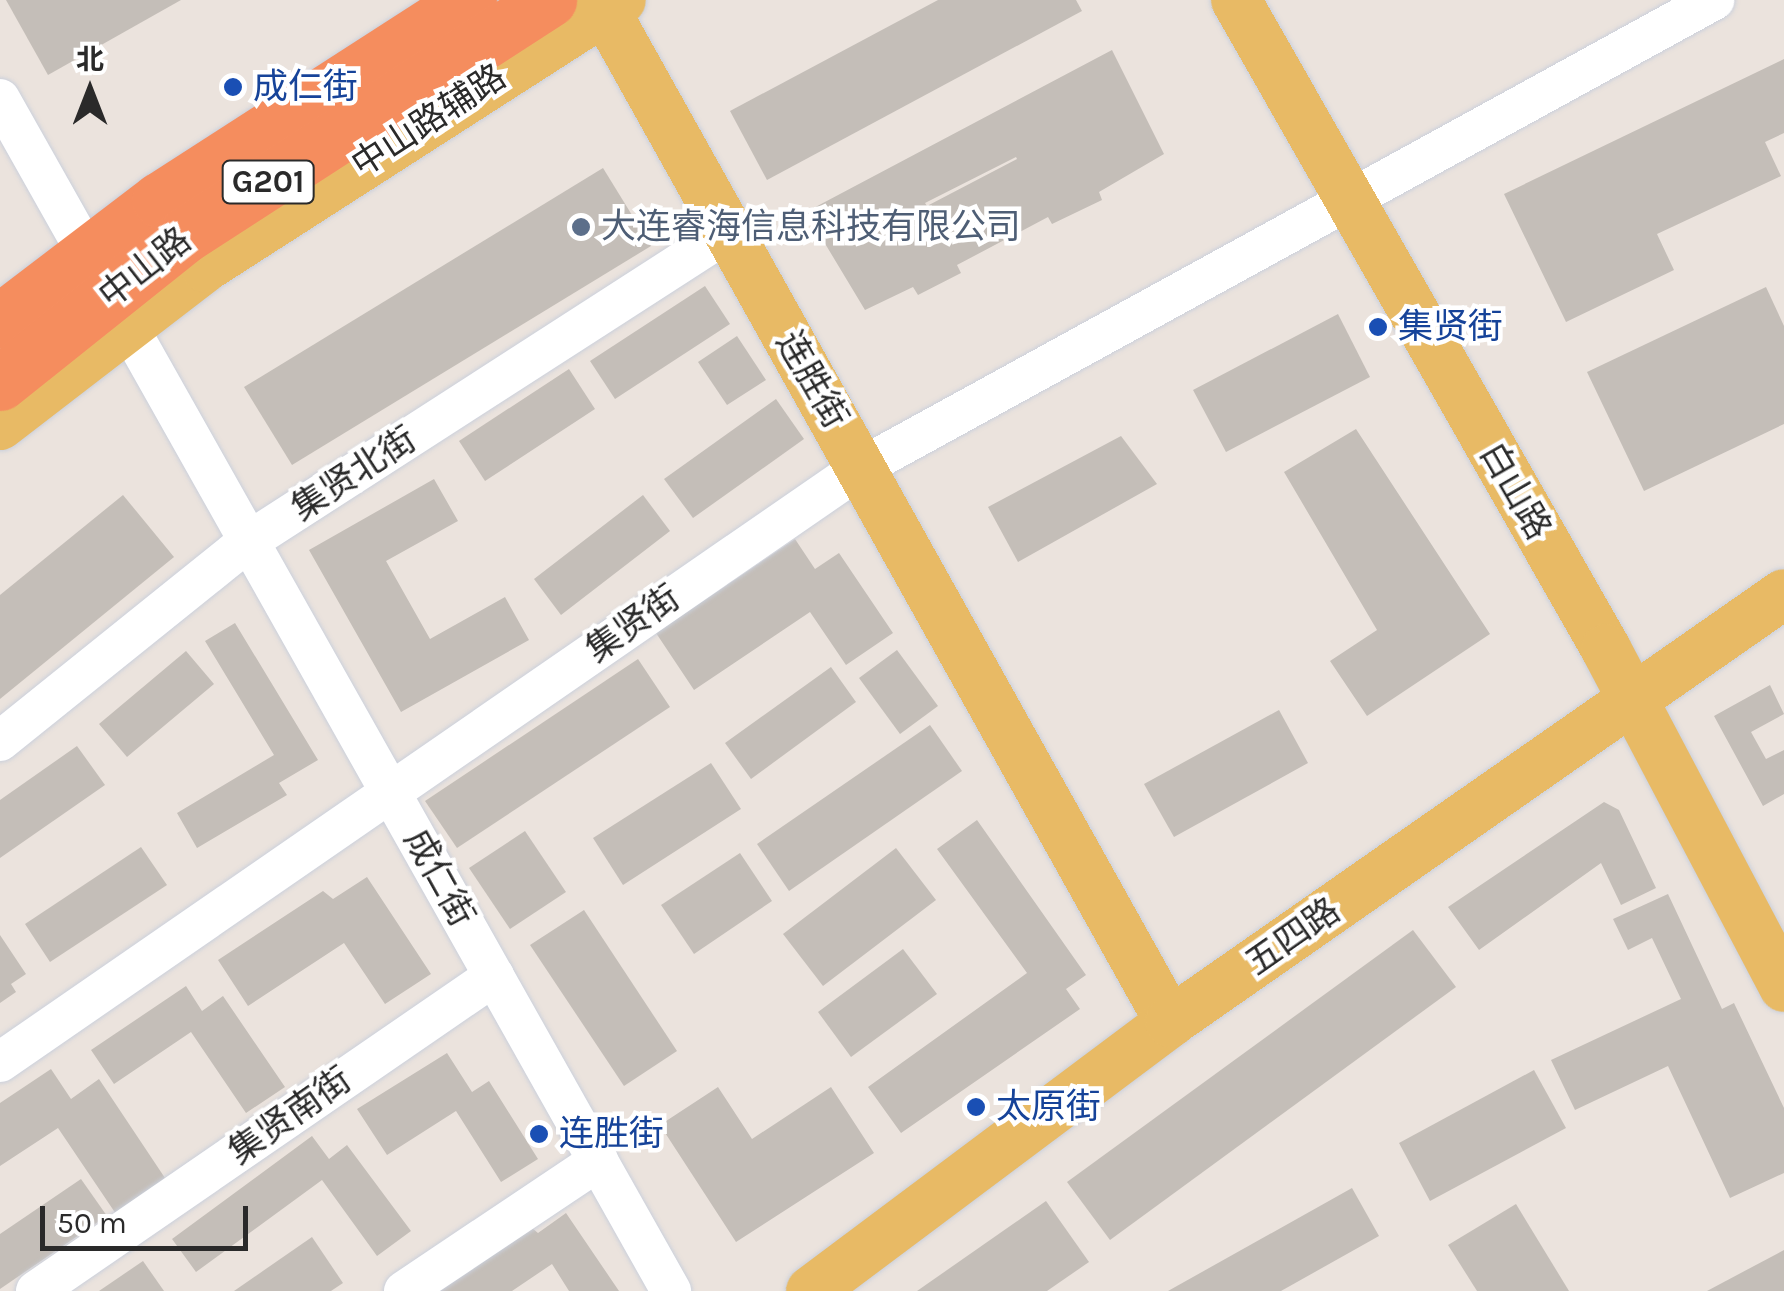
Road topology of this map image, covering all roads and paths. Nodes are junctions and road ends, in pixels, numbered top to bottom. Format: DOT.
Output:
graph roads {
  1 [pos="469,0"];
  2 [pos="549,0"];
  3 [pos="1236,0"];
  4 [pos="1714,0"];
  5 [pos="608,3"];
  6 [pos="0,98"];
  7 [pos="1349,204"];
  8 [pos="727,234"];
  9 [pos="108,291"];
  10 [pos="0,320"];
  11 [pos="0,383"];
  12 [pos="0,426"];
  13 [pos="862,467"];
  14 [pos="249,541"];
  15 [pos="1784,594"];
  16 [pos="1633,701"];
  17 [pos="0,741"];
  18 [pos="390,792"];
  19 [pos="494,976"];
  20 [pos="1784,987"];
  21 [pos="1170,1022"];
  22 [pos="0,1062"];
  23 [pos="598,1161"];
  24 [pos="36,1291"];
  25 [pos="404,1291"];
  26 [pos="671,1291"];
  27 [pos="811,1291"];
  1 -- 9 [label="highway, 中山路 / G201"];
  2 -- 9 [label="highway, 中山路 / G201"];
  3 -- 7 [label="main road, 白山路"];
  4 -- 7 [label="street, 集贤街"];
  5 -- 8 [label="main road, 连胜街"];
  5 -- 9 [label="main road, 中山路辅路"];
  6 -- 9 [label="street, 成仁街"];
  7 -- 13 [label="street, 集贤街"];
  7 -- 16 [label="main road, 白山路"];
  8 -- 13 [label="main road, 连胜街"];
  8 -- 14 [label="street, 集贤北街"];
  9 -- 10 [label="highway, 中山路 / G201"];
  9 -- 11 [label="highway, 中山路 / G201"];
  9 -- 12 [label="main road, 中山路辅路"];
  9 -- 14 [label="street, 成仁街"];
  13 -- 18 [label="street, 集贤街"];
  13 -- 21 [label="main road, 连胜街"];
  14 -- 17 [label="street, 集贤北街"];
  14 -- 18 [label="street, 成仁街"];
  15 -- 16 [label="main road, 五四路"];
  16 -- 20 [label="main road, 白山路"];
  16 -- 21 [label="main road, 五四路"];
  18 -- 19 [label="street, 成仁街"];
  18 -- 22 [label="street, 集贤街"];
  19 -- 23 [label="street, 成仁街"];
  19 -- 24 [label="street, 集贤南街"];
  21 -- 27 [label="main road, 五四路"];
  23 -- 25 [label="street"];
  23 -- 26 [label="street, 成仁街"];
}
